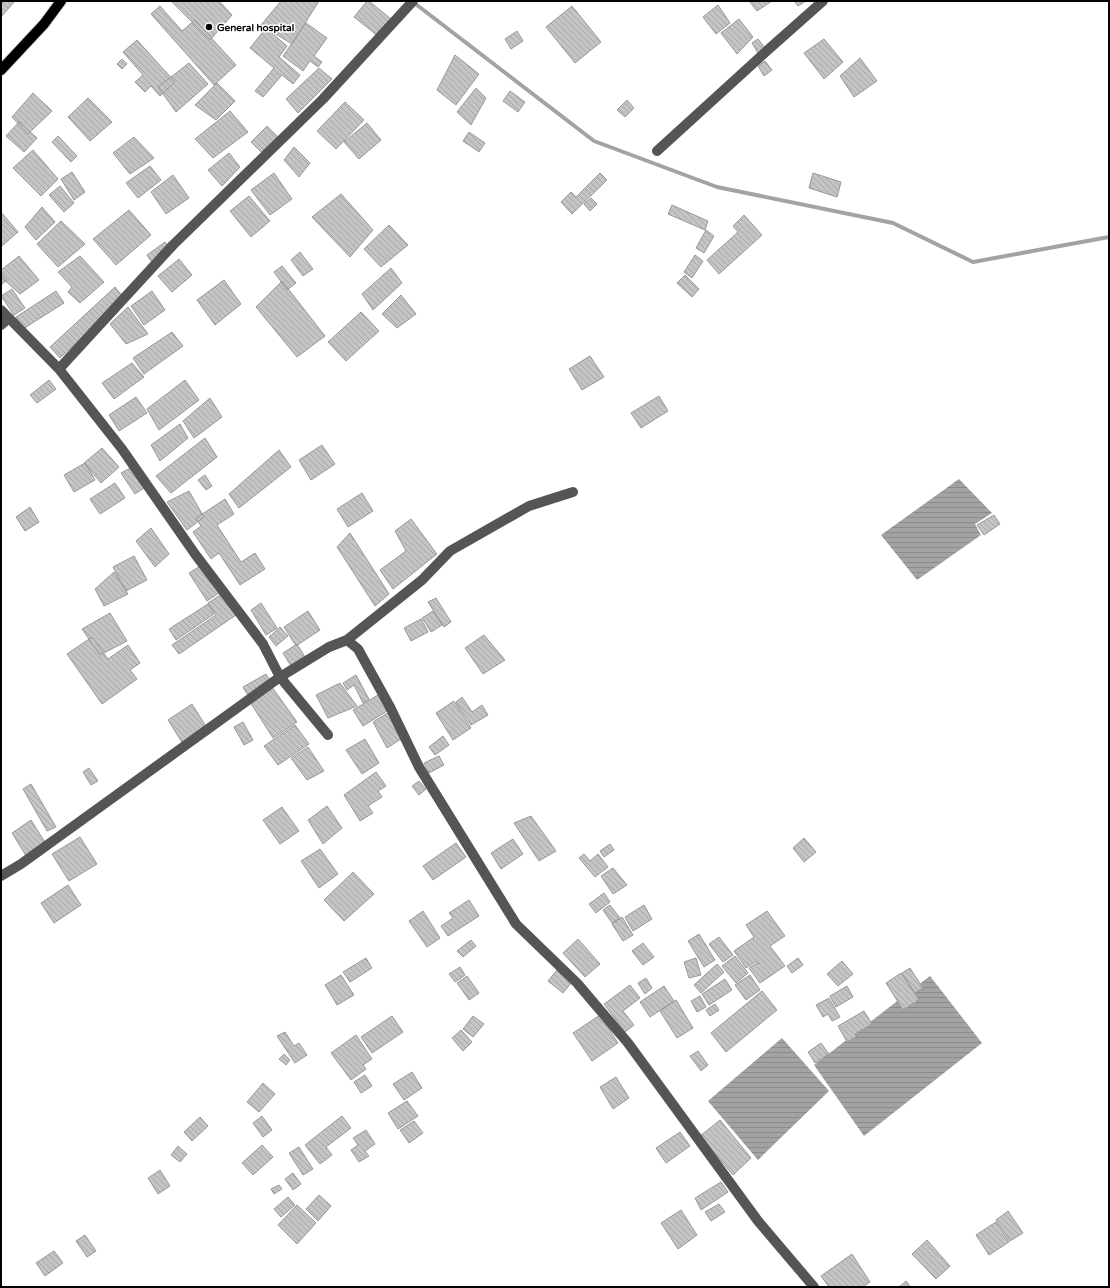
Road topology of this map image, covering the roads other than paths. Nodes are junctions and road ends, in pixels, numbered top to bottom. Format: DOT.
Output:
graph roads {
  1 [pos="61,1"];
  2 [pos="413,1"];
  3 [pos="824,1"];
  4 [pos="1,70"];
  5 [pos="657,151"];
  6 [pos="1,310"];
  7 [pos="9,318"];
  8 [pos="1,325"];
  9 [pos="59,369"];
  10 [pos="573,492"];
  11 [pos="348,640"];
  12 [pos="280,677"];
  13 [pos="328,735"];
  14 [pos="1,876"];
  15 [pos="814,1287"];
  1 -- 4 [label="main road"];
  2 -- 9 [label="street"];
  3 -- 5 [label="street"];
  6 -- 7 [label="street"];
  7 -- 8 [label="street"];
  7 -- 9 [label="street"];
  9 -- 12 [label="street"];
  10 -- 11 [label="street"];
  11 -- 12 [label="street"];
  11 -- 15 [label="street"];
  12 -- 13 [label="street"];
  12 -- 14 [label="street"];
}
